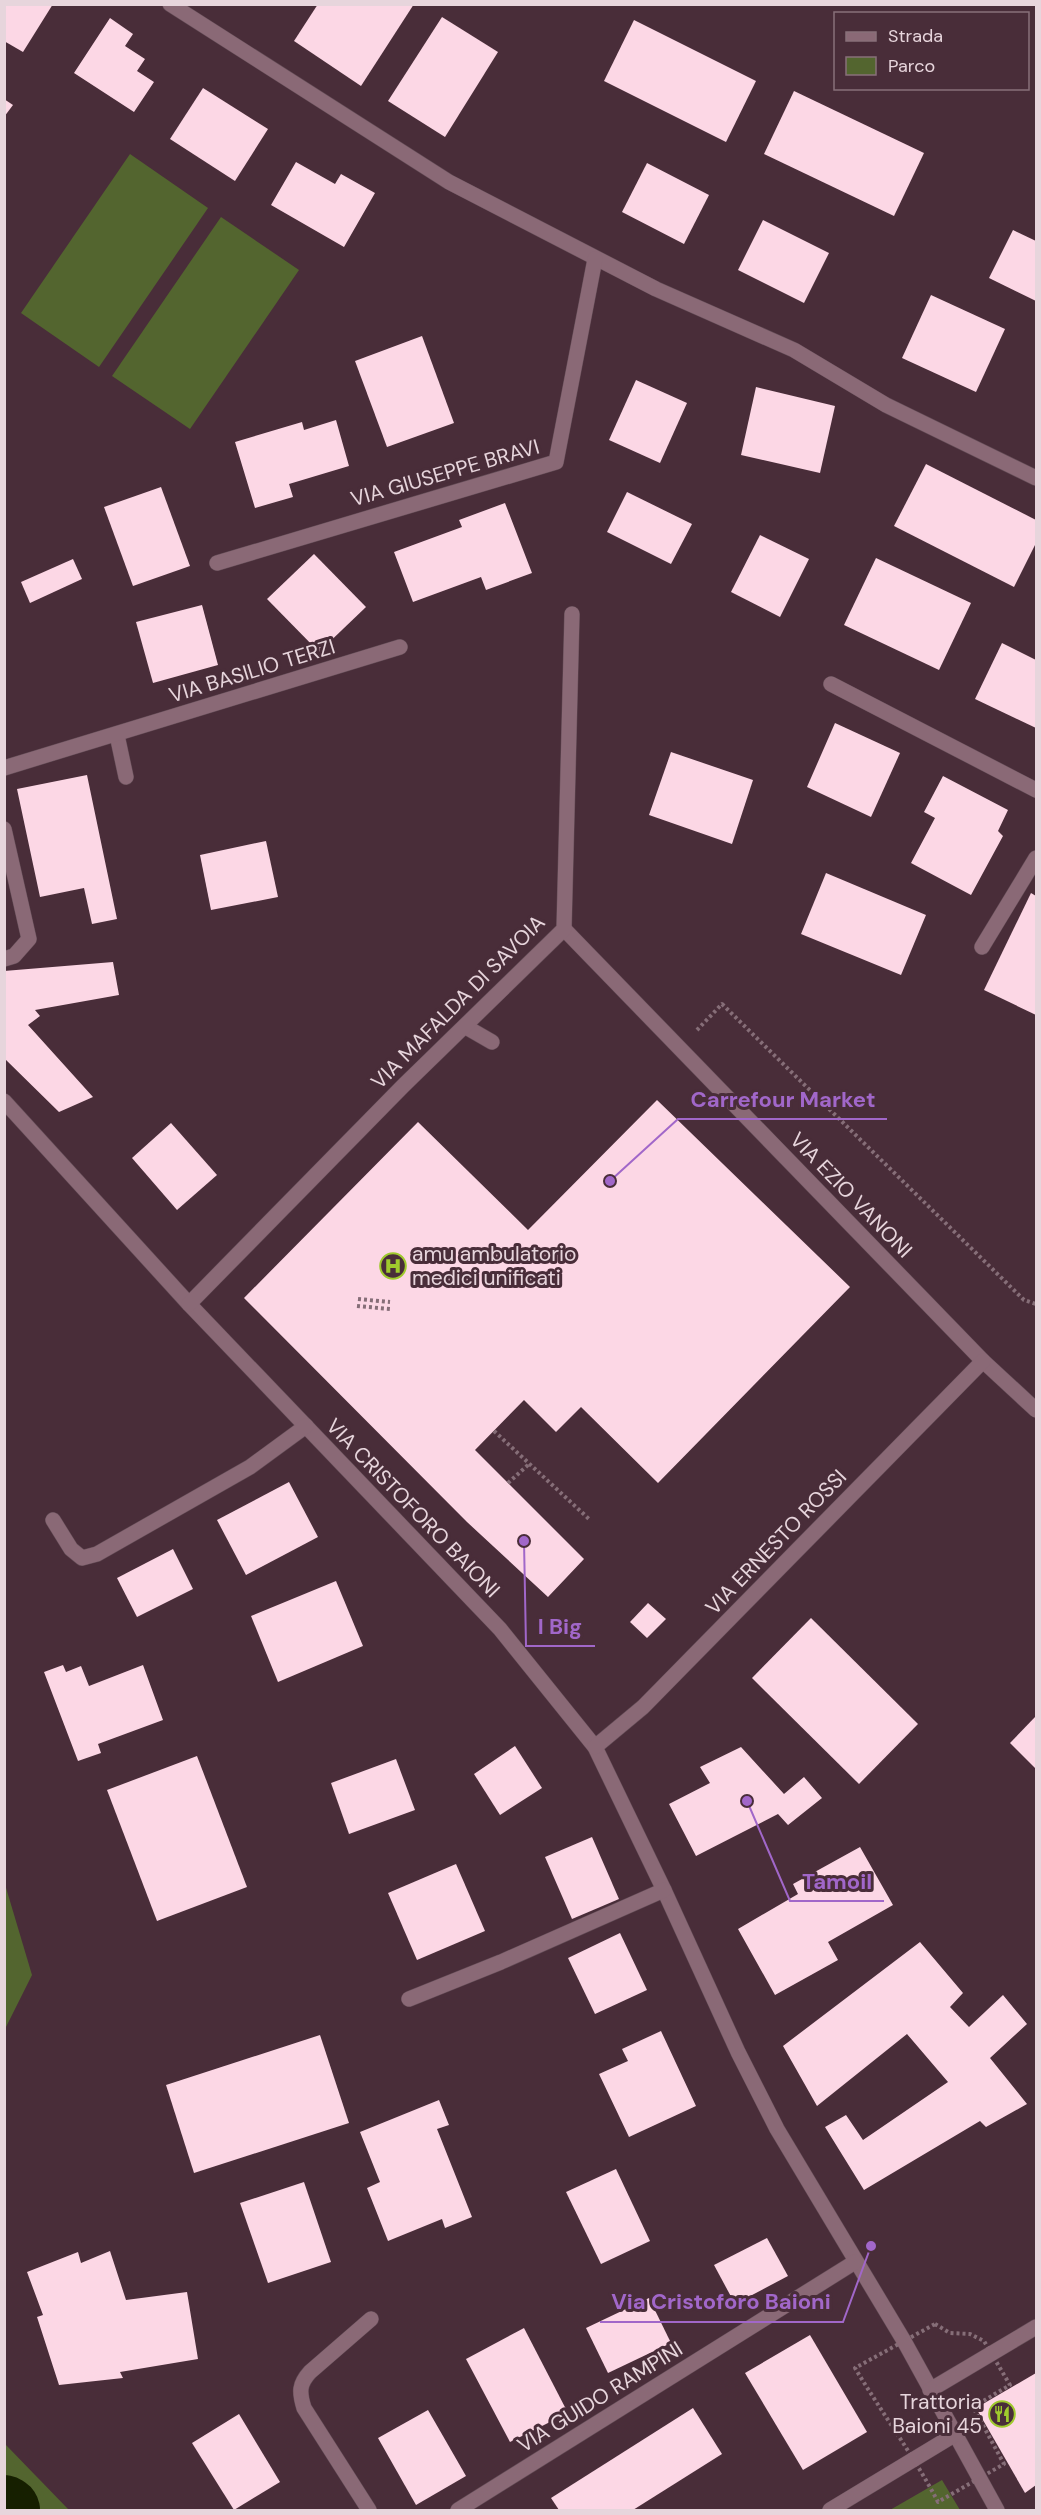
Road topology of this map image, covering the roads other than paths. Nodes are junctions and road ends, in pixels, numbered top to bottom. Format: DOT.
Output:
graph roads {
  1 [pos="170,4"];
  2 [pos="595,259"];
  3 [pos="1036,478"];
  4 [pos="217,563"];
  5 [pos="572,614"];
  6 [pos="400,647"];
  7 [pos="831,684"];
  8 [pos="117,735"];
  9 [pos="4,768"];
  10 [pos="126,777"];
  11 [pos="1036,790"];
  12 [pos="4,829"];
  13 [pos="1036,858"];
  14 [pos="564,929"];
  15 [pos="982,946"];
  16 [pos="4,959"];
  17 [pos="466,1027"];
  18 [pos="492,1042"];
  19 [pos="4,1101"];
  20 [pos="189,1304"];
  21 [pos="983,1361"];
  22 [pos="1036,1410"];
  23 [pos="306,1426"];
  24 [pos="53,1520"];
  25 [pos="595,1748"];
  26 [pos="664,1890"];
  27 [pos="409,1999"];
  28 [pos="855,2262"];
  29 [pos="371,2319"];
  30 [pos="1036,2327"];
  31 [pos="930,2390"];
  32 [pos="954,2435"];
  33 [pos="369,2511"];
  34 [pos="458,2511"];
  35 [pos="830,2511"];
  36 [pos="997,2511"];
  1 -- 2 [label="street"];
  2 -- 3 [label="street"];
  2 -- 4 [label="street, VIA GIUSEPPE BRAVI"];
  5 -- 14 [label="street, VIA MAFALDA DI SAVOIA"];
  6 -- 8 [label="street, VIA BASILIO TERZI"];
  7 -- 11 [label="street"];
  8 -- 9 [label="street, VIA BASILIO TERZI"];
  8 -- 10 [label="street"];
  12 -- 16 [label="street"];
  13 -- 15 [label="street"];
  14 -- 17 [label="street, VIA MAFALDA DI SAVOIA"];
  14 -- 21 [label="street, VIA EZIO VANONI"];
  17 -- 18 [label="street"];
  17 -- 20 [label="street, VIA MAFALDA DI SAVOIA"];
  19 -- 20 [label="street, VIA CRISTOFORO BAIONI"];
  20 -- 23 [label="street, VIA CRISTOFORO BAIONI"];
  21 -- 22 [label="street, VIA EZIO VANONI"];
  21 -- 25 [label="street, VIA ERNESTO ROSSI"];
  23 -- 24 [label="street, VIA CRISTOFORO BAIONI"];
  23 -- 25 [label="street, VIA CRISTOFORO BAIONI"];
  25 -- 26 [label="street, VIA CRISTOFORO BAIONI"];
  26 -- 27 [label="street"];
  26 -- 28 [label="street, VIA CRISTOFORO BAIONI"];
  28 -- 31 [label="street, VIA CRISTOFORO BAIONI"];
  28 -- 34 [label="street, VIA GUIDO RAMPINI"];
  29 -- 33 [label="street"];
  30 -- 31 [label="street"];
  31 -- 32 [label="street, VIA CRISTOFORO BAIONI"];
  32 -- 35 [label="street"];
  32 -- 36 [label="street, VIA CRISTOFORO BAIONI"];
}
